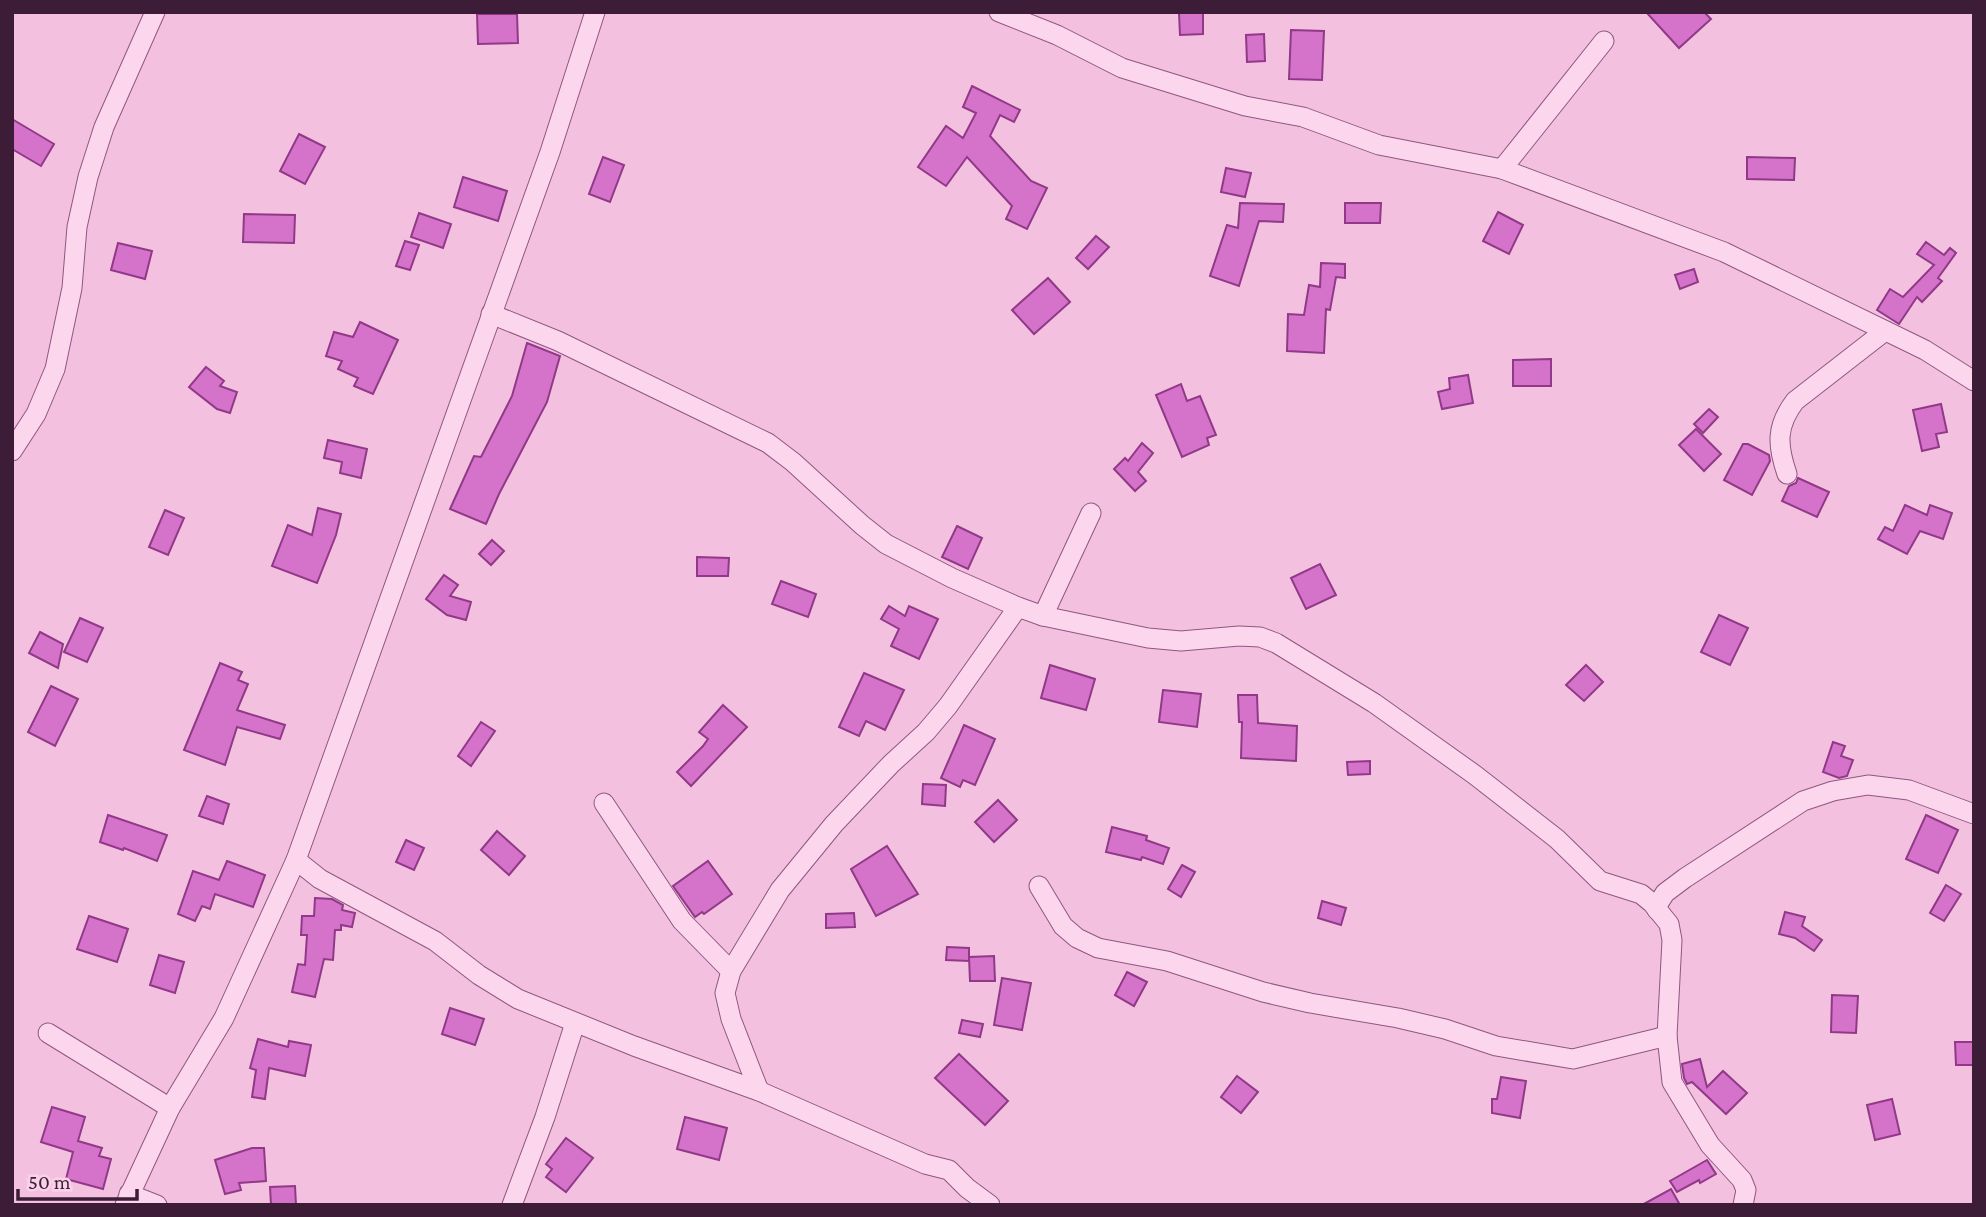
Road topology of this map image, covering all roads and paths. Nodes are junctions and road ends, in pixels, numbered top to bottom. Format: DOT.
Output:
graph roads {
  1 [pos="155,12"];
  2 [pos="595,12"];
  3 [pos="999,12"];
  4 [pos="1604,41"];
  5 [pos="1502,169"];
  6 [pos="491,314"];
  7 [pos="1885,331"];
  8 [pos="1974,381"];
  9 [pos="12,451"];
  10 [pos="1787,474"];
  11 [pos="1091,513"];
  12 [pos="1018,607"];
  13 [pos="1043,615"];
  14 [pos="604,803"];
  15 [pos="1974,814"];
  16 [pos="296,860"];
  17 [pos="1039,886"];
  18 [pos="1657,910"];
  19 [pos="731,971"];
  20 [pos="575,1023"];
  21 [pos="48,1033"];
  22 [pos="1667,1035"];
  23 [pos="759,1091"];
  24 [pos="170,1108"];
  25 [pos="127,1199"];
  26 [pos="157,1205"];
  27 [pos="512,1205"];
  28 [pos="990,1205"];
  29 [pos="1743,1205"];
  1 -- 9 [label="street"];
  2 -- 6 [label="street"];
  3 -- 5 [label="street"];
  4 -- 5 [label="street"];
  5 -- 7 [label="street"];
  6 -- 12 [label="street"];
  6 -- 16 [label="street"];
  7 -- 8 [label="street"];
  7 -- 10 [label="street"];
  11 -- 13 [label="street"];
  12 -- 13 [label="street"];
  12 -- 19 [label="street"];
  13 -- 18 [label="street"];
  14 -- 19 [label="street"];
  15 -- 18 [label="street"];
  16 -- 20 [label="street"];
  16 -- 24 [label="street"];
  17 -- 22 [label="street"];
  18 -- 22 [label="street"];
  19 -- 23 [label="street"];
  20 -- 23 [label="street"];
  20 -- 27 [label="street"];
  21 -- 24 [label="street"];
  22 -- 29 [label="street"];
  23 -- 28 [label="street"];
  24 -- 25 [label="street"];
  25 -- 26 [label="street"];
}
